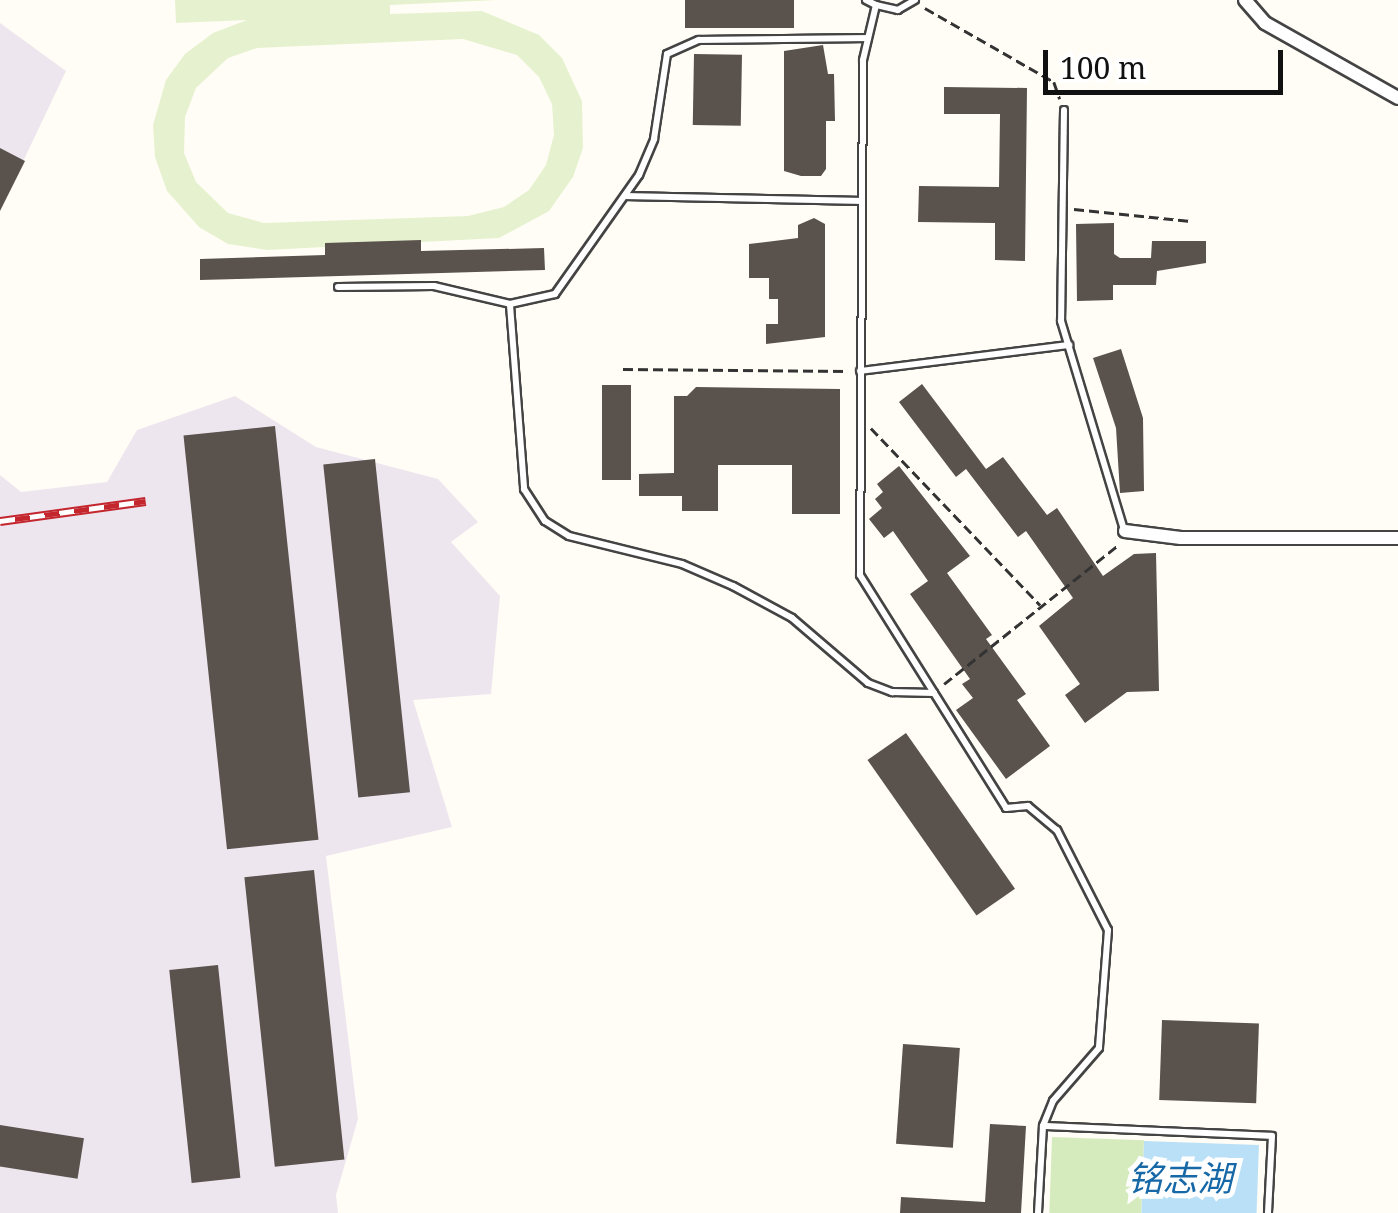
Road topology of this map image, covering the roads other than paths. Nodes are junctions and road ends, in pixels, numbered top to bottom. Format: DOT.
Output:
graph roads {
  1 [pos="866,0"];
  2 [pos="1245,0"];
  3 [pos="914,1"];
  4 [pos="876,5"];
  5 [pos="868,38"];
  6 [pos="1398,98"];
  7 [pos="1064,110"];
  8 [pos="626,196"];
  9 [pos="861,201"];
  10 [pos="338,287"];
  11 [pos="510,304"];
  12 [pos="1069,345"];
  13 [pos="860,371"];
  14 [pos="1125,532"];
  15 [pos="1398,538"];
  16 [pos="934,692"];
  17 [pos="1043,1126"];
  18 [pos="1038,1213"];
  19 [pos="1268,1213"];
  1 -- 4 [label="lane"];
  2 -- 6 [label="street"];
  3 -- 4 [label="lane"];
  4 -- 5 [label="lane"];
  5 -- 8 [label="lane"];
  5 -- 9 [label="lane"];
  7 -- 12 [label="lane"];
  8 -- 9 [label="lane"];
  8 -- 11 [label="lane"];
  9 -- 13 [label="lane"];
  10 -- 11 [label="lane"];
  11 -- 16 [label="lane"];
  12 -- 13 [label="lane"];
  12 -- 14 [label="lane"];
  13 -- 16 [label="lane"];
  14 -- 15 [label="street"];
  16 -- 17 [label="lane"];
  17 -- 18 [label="lane"];
  17 -- 19 [label="lane"];
}
